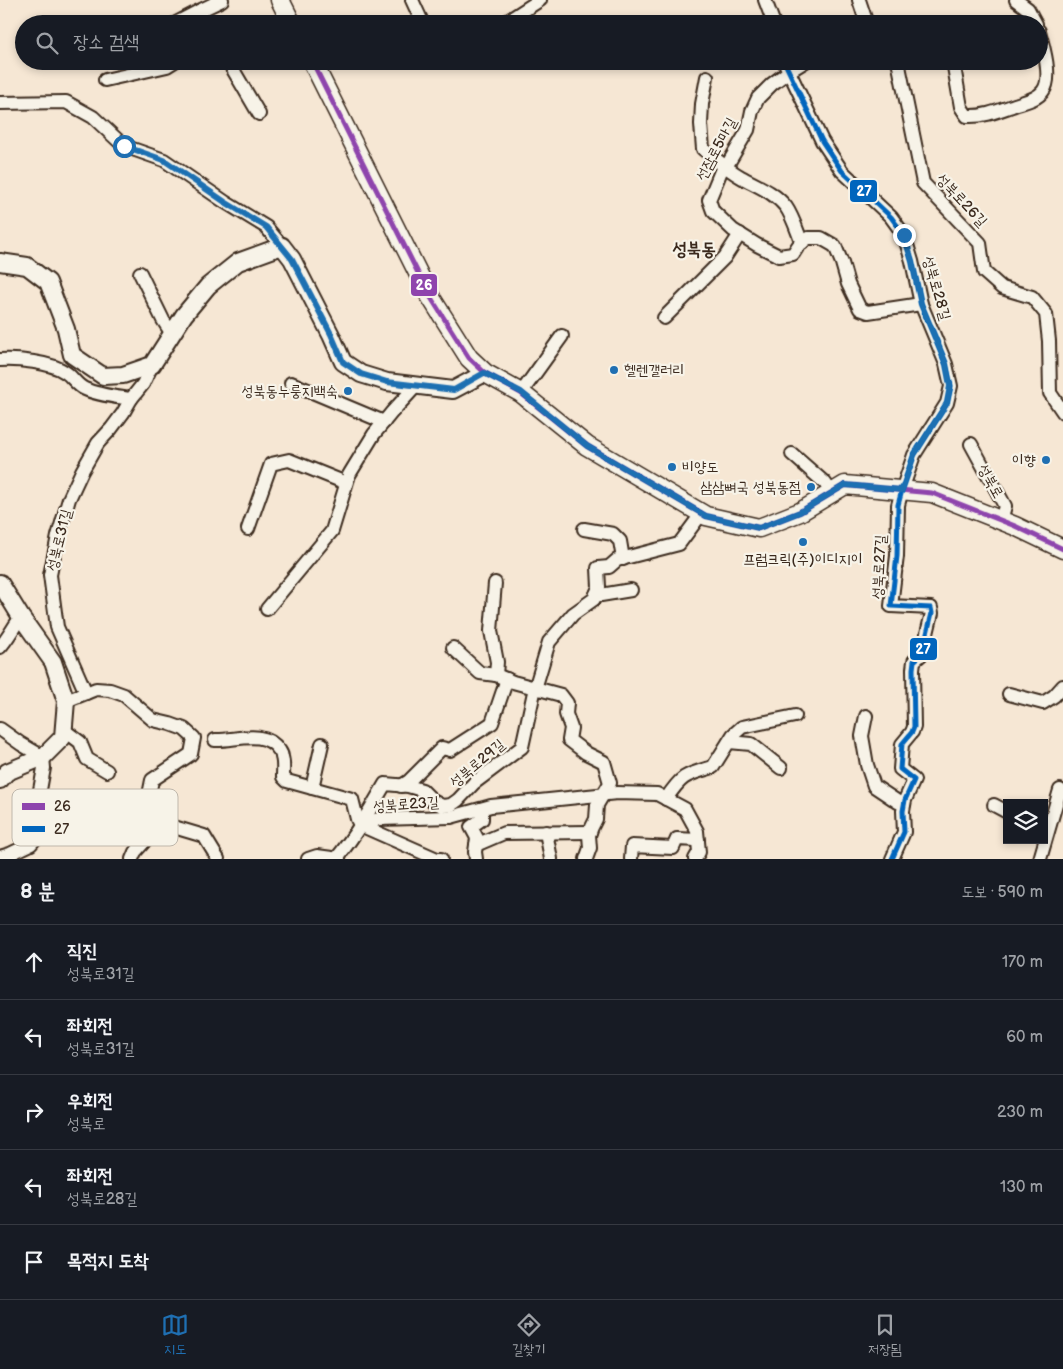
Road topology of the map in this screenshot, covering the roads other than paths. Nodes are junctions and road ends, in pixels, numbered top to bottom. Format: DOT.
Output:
graph roads {
  1 [pos="222,0"];
  2 [pos="280,0"];
  3 [pos="412,0"];
  4 [pos="540,0"];
  5 [pos="765,0"];
  6 [pos="859,0"];
  7 [pos="1016,0"];
  8 [pos="199,11"];
  9 [pos="191,15"];
  10 [pos="201,15"];
  11 [pos="288,15"];
  12 [pos="419,15"];
  13 [pos="517,15"];
  14 [pos="771,15"];
  15 [pos="864,15"];
  16 [pos="1031,15"];
  17 [pos="152,70"];
  18 [pos="233,70"];
  19 [pos="316,70"];
  20 [pos="783,70"];
  21 [pos="788,70"];
  22 [pos="900,70"];
  23 [pos="955,70"];
  24 [pos="1047,70"];
  25 [pos="707,77"];
  26 [pos="105,80"];
  27 [pos="0,102"];
  28 [pos="259,114"];
  29 [pos="725,167"];
  30 [pos="740,234"];
  31 [pos="802,243"];
  32 [pos="282,246"];
  33 [pos="0,262"];
  34 [pos="140,273"];
  35 [pos="921,304"];
  36 [pos="664,318"];
  37 [pos="172,334"];
  38 [pos="562,336"];
  39 [pos="0,360"];
  40 [pos="152,365"];
  41 [pos="484,373"];
  42 [pos="290,382"];
  43 [pos="417,385"];
  44 [pos="521,392"];
  45 [pos="131,399"];
  46 [pos="1063,412"];
  47 [pos="384,422"];
  48 [pos="971,444"];
  49 [pos="792,454"];
  50 [pos="346,483"];
  51 [pos="902,490"];
  52 [pos="832,493"];
  53 [pos="702,513"];
  54 [pos="1001,521"];
  55 [pos="248,529"];
  56 [pos="584,529"];
  57 [pos="1063,549"];
  58 [pos="623,559"];
  59 [pos="0,583"];
  60 [pos="495,583"];
  61 [pos="630,590"];
  62 [pos="596,594"];
  63 [pos="267,609"];
  64 [pos="21,617"];
  65 [pos="0,647"];
  66 [pos="453,648"];
  67 [pos="501,677"];
  68 [pos="1063,686"];
  69 [pos="535,688"];
  70 [pos="86,693"];
  71 [pos="1009,694"];
  72 [pos="66,701"];
  73 [pos="795,716"];
  74 [pos="866,716"];
  75 [pos="0,729"];
  76 [pos="64,730"];
  77 [pos="215,740"];
  78 [pos="729,742"];
  79 [pos="322,744"];
  80 [pos="43,757"];
  81 [pos="781,768"];
  82 [pos="107,771"];
  83 [pos="0,780"];
  84 [pos="400,786"];
  85 [pos="312,788"];
  86 [pos="40,789"];
  87 [pos="150,789"];
  88 [pos="1060,790"];
  89 [pos="604,794"];
  90 [pos="666,799"];
  91 [pos="904,804"];
  92 [pos="994,805"];
  93 [pos="482,809"];
  94 [pos="1003,810"];
  95 [pos="360,825"];
  96 [pos="1048,826"];
  97 [pos="178,828"];
  98 [pos="546,832"];
  99 [pos="590,832"];
  100 [pos="1043,844"];
  101 [pos="27,846"];
  102 [pos="140,846"];
  103 [pos="699,852"];
  104 [pos="473,855"];
  105 [pos="0,857"];
  106 [pos="132,859"];
  107 [pos="218,859"];
  108 [pos="308,859"];
  109 [pos="337,859"];
  110 [pos="441,859"];
  111 [pos="551,859"];
  112 [pos="586,859"];
  113 [pos="631,859"];
  114 [pos="892,859"];
  115 [pos="1040,859"];
  1 -- 8 [label="street"];
  2 -- 11 [label="main road"];
  3 -- 12 [label="street"];
  4 -- 13 [label="street"];
  5 -- 14 [label="street"];
  6 -- 15 [label="street"];
  7 -- 16 [label="street"];
  8 -- 9 [label="street"];
  8 -- 10 [label="street"];
  17 -- 26 [label="street"];
  18 -- 28 [label="street"];
  19 -- 41 [label="main road, 성북로"];
  20 -- 29 [label="street, 선잠로5마길"];
  21 -- 35 [label="street, 성북로28길"];
  22 -- 46 [label="street, 성북로26길"];
  23 -- 24 [label="street"];
  25 -- 29 [label="street"];
  27 -- 32 [label="street"];
  29 -- 30 [label="street, 선잠로5마길"];
  29 -- 31 [label="street"];
  30 -- 31 [label="street, 선잠로5마길"];
  30 -- 36 [label="street"];
  31 -- 35 [label="street, 선잠로5마길"];
  32 -- 37 [label="street, 성북로31길"];
  32 -- 43 [label="street"];
  33 -- 40 [label="street"];
  34 -- 37 [label="street"];
  35 -- 51 [label="street, 성북로28길"];
  37 -- 40 [label="street, 성북로31길"];
  38 -- 44 [label="street"];
  39 -- 45 [label="street"];
  40 -- 45 [label="street, 성북로31길"];
  41 -- 43 [label="street"];
  41 -- 44 [label="main road, 성북로"];
  42 -- 47 [label="street"];
  43 -- 47 [label="street"];
  44 -- 53 [label="main road, 성북로"];
  45 -- 70 [label="street, 성북로31길"];
  47 -- 50 [label="street"];
  48 -- 54 [label="street, 성북로"];
  49 -- 52 [label="street"];
  50 -- 55 [label="street"];
  50 -- 63 [label="street"];
  51 -- 52 [label="main road, 성북로"];
  51 -- 54 [label="main road, 성북로"];
  51 -- 91 [label="street, 성북로27길"];
  52 -- 53 [label="main road, 성북로"];
  53 -- 58 [label="street"];
  54 -- 57 [label="main road, 성북로"];
  56 -- 58 [label="street"];
  58 -- 62 [label="street"];
  59 -- 64 [label="street"];
  60 -- 67 [label="street, 성북로29길"];
  61 -- 62 [label="street"];
  62 -- 69 [label="street, 성북로29길"];
  64 -- 65 [label="street"];
  64 -- 72 [label="street"];
  66 -- 67 [label="street"];
  67 -- 69 [label="street"];
  67 -- 84 [label="street, 성북로29길"];
  68 -- 71 [label="street"];
  69 -- 84 [label="street, 성북로29길"];
  69 -- 89 [label="street"];
  70 -- 72 [label="street"];
  70 -- 87 [label="street"];
  72 -- 76 [label="street"];
  73 -- 78 [label="street"];
  74 -- 91 [label="street"];
  75 -- 80 [label="street"];
  76 -- 80 [label="street"];
  76 -- 82 [label="street"];
  77 -- 85 [label="street"];
  78 -- 81 [label="street"];
  78 -- 90 [label="street"];
  79 -- 85 [label="street"];
  80 -- 83 [label="street"];
  80 -- 86 [label="street"];
  84 -- 95 [label="street, 성북로29길"];
  85 -- 95 [label="street"];
  88 -- 96 [label="street"];
  89 -- 90 [label="street, 성북로23길"];
  89 -- 93 [label="street, 성북로23길"];
  89 -- 99 [label="street"];
  90 -- 103 [label="street, 성북로23길"];
  91 -- 114 [label="street, 성북로27길"];
  92 -- 94 [label="street"];
  93 -- 95 [label="street, 성북로23길"];
  93 -- 104 [label="street"];
  95 -- 109 [label="street, 성북로23길"];
  95 -- 110 [label="street, 성북로23길"];
  97 -- 107 [label="street"];
  98 -- 99 [label="street"];
  98 -- 104 [label="street"];
  98 -- 111 [label="street"];
  99 -- 112 [label="street"];
  100 -- 115 [label="street"];
  101 -- 105 [label="street"];
  102 -- 106 [label="street"];
  103 -- 113 [label="street, 성북로23길"];
  108 -- 109 [label="street, 성북로23길"];
}
